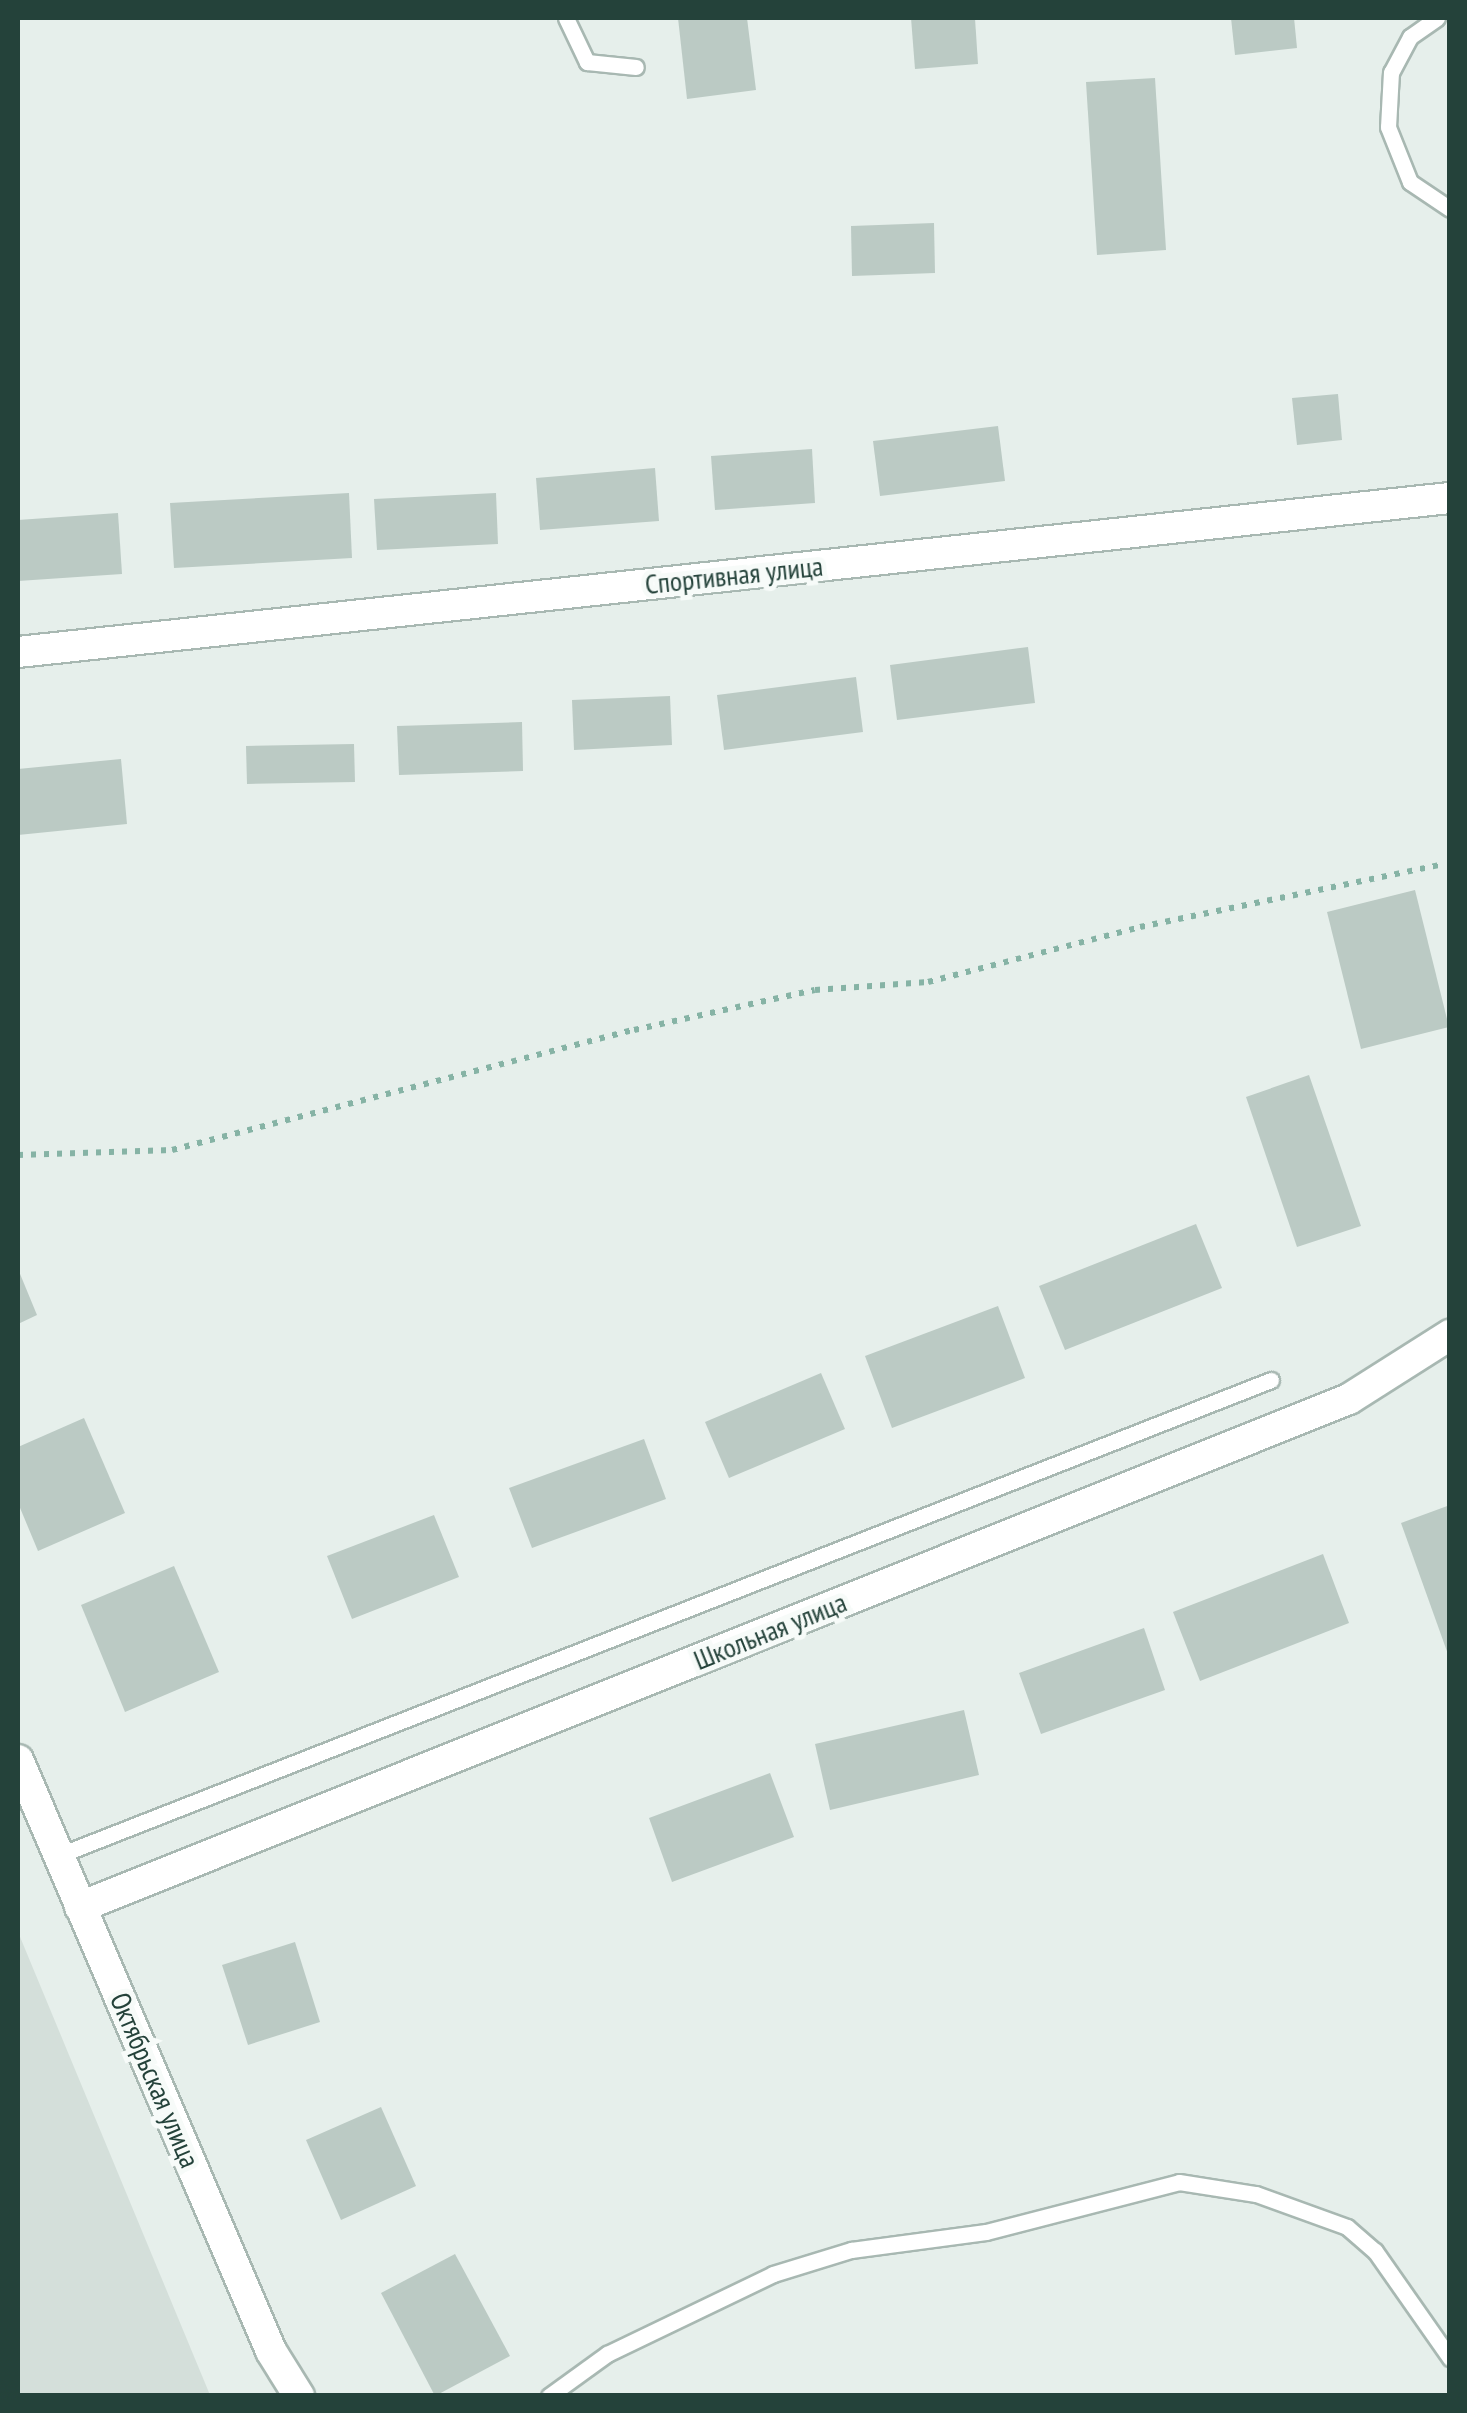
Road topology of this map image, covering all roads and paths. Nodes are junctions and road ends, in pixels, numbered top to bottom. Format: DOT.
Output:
graph roads {
  1 [pos="566,18"];
  2 [pos="1436,18"];
  3 [pos="636,67"];
  4 [pos="1450,209"];
  5 [pos="1450,498"];
  6 [pos="18,652"];
  7 [pos="1439,865"];
  8 [pos="18,1155"];
  9 [pos="1450,1335"];
  10 [pos="1271,1380"];
  11 [pos="18,1760"];
  12 [pos="57,1856"];
  13 [pos="80,1907"];
  14 [pos="1450,2358"];
  15 [pos="299,2396"];
  16 [pos="549,2396"];
  1 -- 3 [label="lane"];
  2 -- 4 [label="lane"];
  5 -- 6 [label="street, Спортивная улица"];
  7 -- 8 [label="path"];
  9 -- 13 [label="street, Школьная улица"];
  10 -- 12 [label="lane"];
  11 -- 12 [label="street, Октябрьская улица"];
  12 -- 13 [label="street, Октябрьская улица"];
  13 -- 15 [label="street, Октябрьская улица"];
  14 -- 16 [label="lane"];
}
